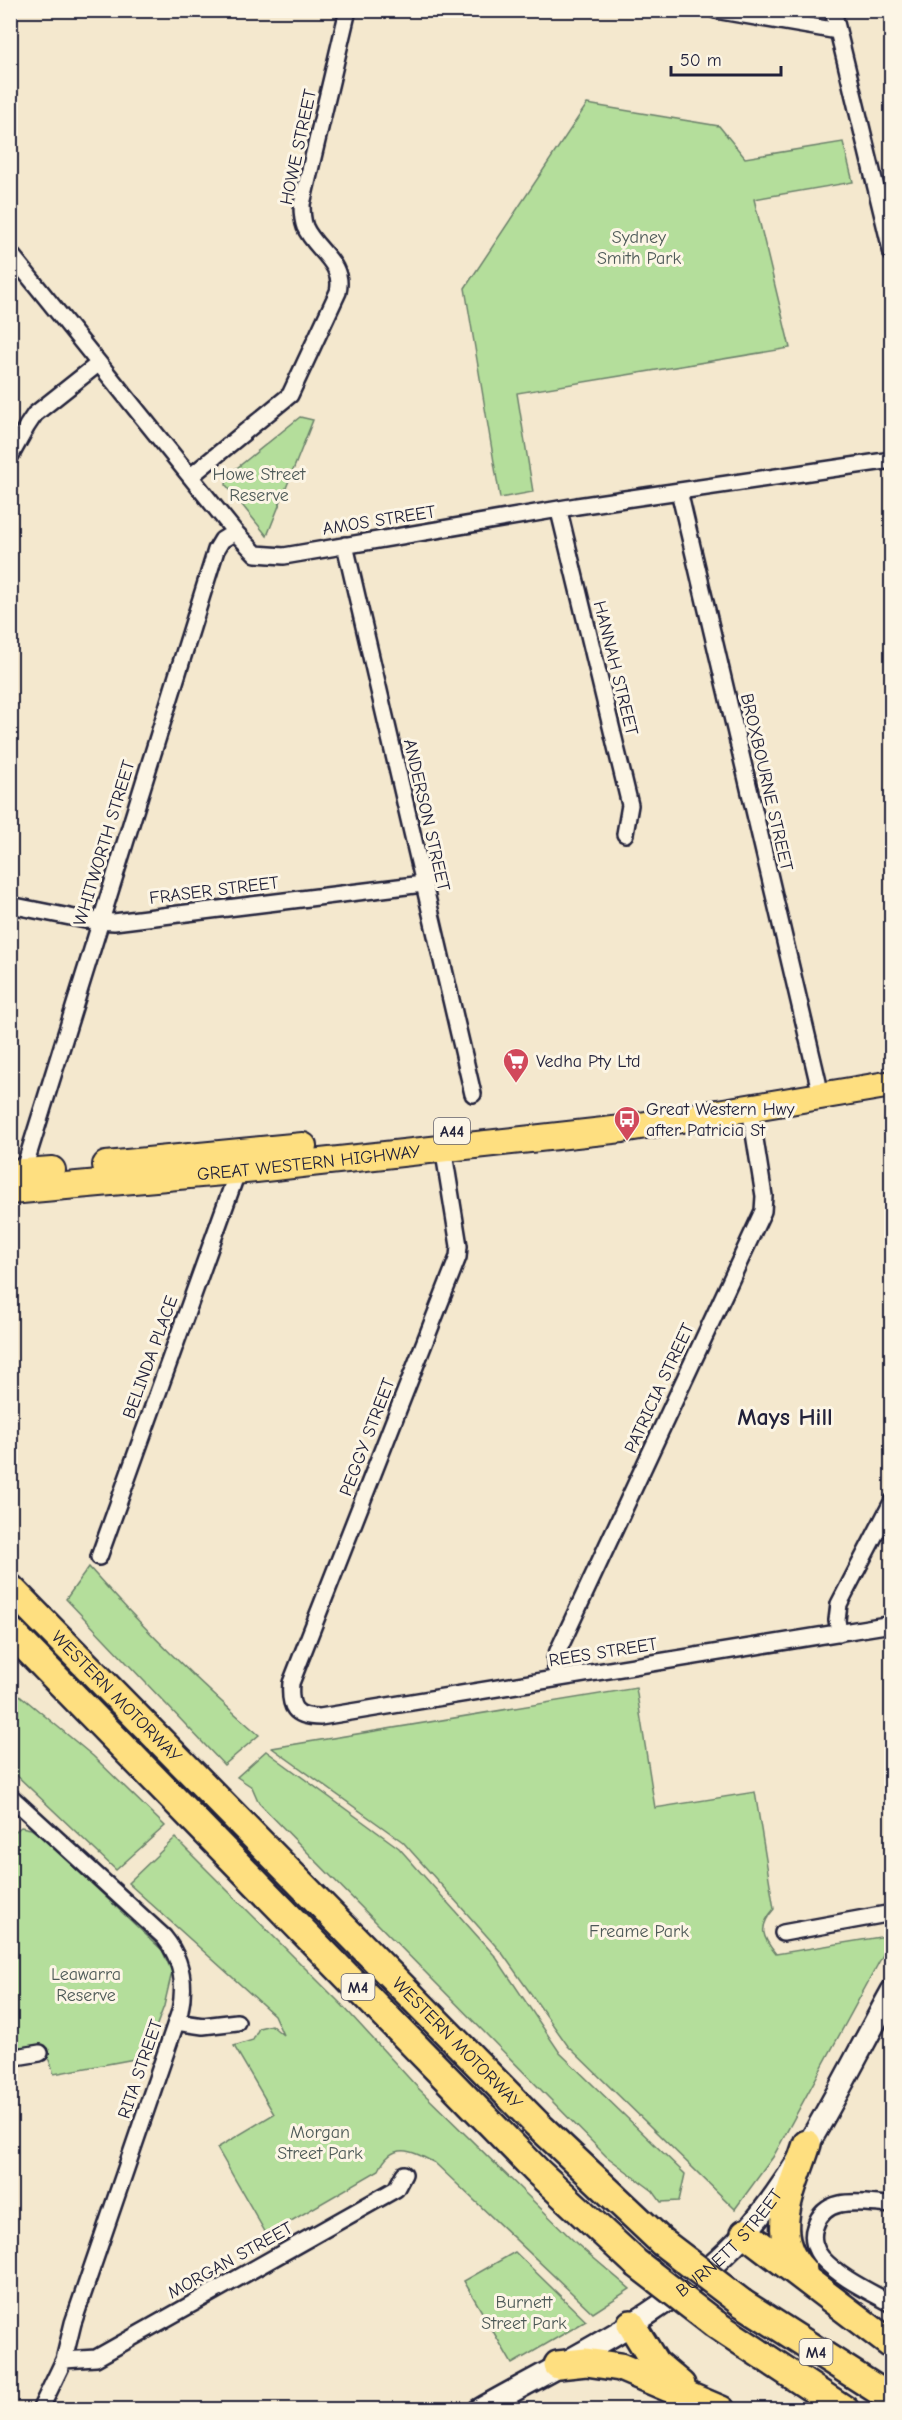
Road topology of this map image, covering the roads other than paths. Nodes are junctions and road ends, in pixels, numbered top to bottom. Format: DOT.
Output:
graph roads {
  1 [pos="348,10"];
  2 [pos="715,10"];
  3 [pos="833,10"];
  4 [pos="838,31"];
  5 [pos="885,201"];
  6 [pos="10,253"];
  7 [pos="891,254"];
  8 [pos="98,364"];
  9 [pos="10,457"];
  10 [pos="891,460"];
  11 [pos="191,476"];
  12 [pos="679,491"];
  13 [pos="559,510"];
  14 [pos="235,532"];
  15 [pos="345,545"];
  16 [pos="625,834"];
  17 [pos="423,884"];
  18 [pos="10,905"];
  19 [pos="100,921"];
  20 [pos="891,1070"];
  21 [pos="818,1082"];
  22 [pos="891,1084"];
  23 [pos="473,1094"];
  24 [pos="750,1108"];
  25 [pos="443,1147"];
  26 [pos="238,1170"];
  27 [pos="15,1179"];
  28 [pos="891,1502"];
  29 [pos="99,1557"];
  30 [pos="10,1587"];
  31 [pos="891,1624"];
  32 [pos="10,1630"];
  33 [pos="839,1633"];
  34 [pos="556,1678"];
  35 [pos="320,1718"];
  36 [pos="14,1806"];
  37 [pos="891,1913"];
  38 [pos="783,1933"];
  39 [pos="891,1991"];
  40 [pos="176,2022"];
  41 [pos="237,2022"];
  42 [pos="40,2053"];
  43 [pos="10,2058"];
  44 [pos="807,2144"];
  45 [pos="404,2174"];
  46 [pos="891,2205"];
  47 [pos="745,2233"];
  48 [pos="834,2303"];
  49 [pos="891,2304"];
  50 [pos="631,2324"];
  51 [pos="891,2345"];
  52 [pos="64,2360"];
  53 [pos="558,2365"];
  54 [pos="695,2398"];
  55 [pos="891,2399"];
  56 [pos="40,2409"];
  57 [pos="479,2409"];
  58 [pos="721,2409"];
  59 [pos="844,2409"];
  1 -- 11 [label="street, HOWE STREET"];
  2 -- 4 [label="street"];
  3 -- 4 [label="street"];
  4 -- 5 [label="street"];
  5 -- 7 [label="street"];
  6 -- 8 [label="street, AMOS STREET"];
  8 -- 9 [label="street"];
  8 -- 11 [label="street, AMOS STREET"];
  10 -- 12 [label="street, AMOS STREET"];
  11 -- 14 [label="street, AMOS STREET"];
  12 -- 13 [label="street, AMOS STREET"];
  12 -- 21 [label="street, BROXBOURNE STREET"];
  13 -- 15 [label="street, AMOS STREET"];
  13 -- 16 [label="street, HANNAH STREET"];
  14 -- 15 [label="street, AMOS STREET"];
  14 -- 19 [label="street, WHITWORTH STREET"];
  15 -- 17 [label="street, ANDERSON STREET"];
  17 -- 19 [label="street, FRASER STREET"];
  17 -- 23 [label="street, ANDERSON STREET"];
  18 -- 19 [label="street, FRASER STREET"];
  19 -- 27 [label="street, WHITWORTH STREET"];
  20 -- 21 [label="highway, GREAT WESTERN HIGHWAY / A44"];
  21 -- 27 [label="highway, GREAT WESTERN HIGHWAY / A44"];
  22 -- 24 [label="highway, GREAT WESTERN HIGHWAY / A44"];
  24 -- 25 [label="highway, GREAT WESTERN HIGHWAY / A44"];
  24 -- 34 [label="street, PATRICIA STREET"];
  25 -- 26 [label="highway, GREAT WESTERN HIGHWAY / A44"];
  25 -- 35 [label="street, PEGGY STREET"];
  26 -- 27 [label="highway, GREAT WESTERN HIGHWAY / A44"];
  26 -- 29 [label="street, BELINDA PLACE"];
  28 -- 33 [label="street"];
  30 -- 55 [label="highway, WESTERN MOTORWAY / M4, bridge"];
  31 -- 33 [label="street, REES STREET"];
  32 -- 59 [label="highway, WESTERN MOTORWAY / M4, bridge"];
  33 -- 34 [label="street, REES STREET"];
  34 -- 35 [label="street, REES STREET"];
  36 -- 40 [label="street, RITA STREET"];
  37 -- 38 [label="street"];
  39 -- 44 [label="main road, BURNETT STREET"];
  40 -- 41 [label="street"];
  40 -- 52 [label="street, RITA STREET"];
  42 -- 43 [label="street"];
  44 -- 47 [label="main road, BURNETT STREET"];
  44 -- 48 [label="highway"];
  45 -- 52 [label="street, MORGAN STREET"];
  46 -- 49 [label="street"];
  47 -- 48 [label="highway"];
  47 -- 50 [label="main road, BURNETT STREET"];
  48 -- 51 [label="highway"];
  50 -- 53 [label="main road, BURNETT STREET"];
  50 -- 54 [label="highway"];
  52 -- 56 [label="street, RITA STREET"];
  53 -- 54 [label="highway"];
  53 -- 57 [label="main road, BURNETT STREET"];
  54 -- 58 [label="highway"];
}
